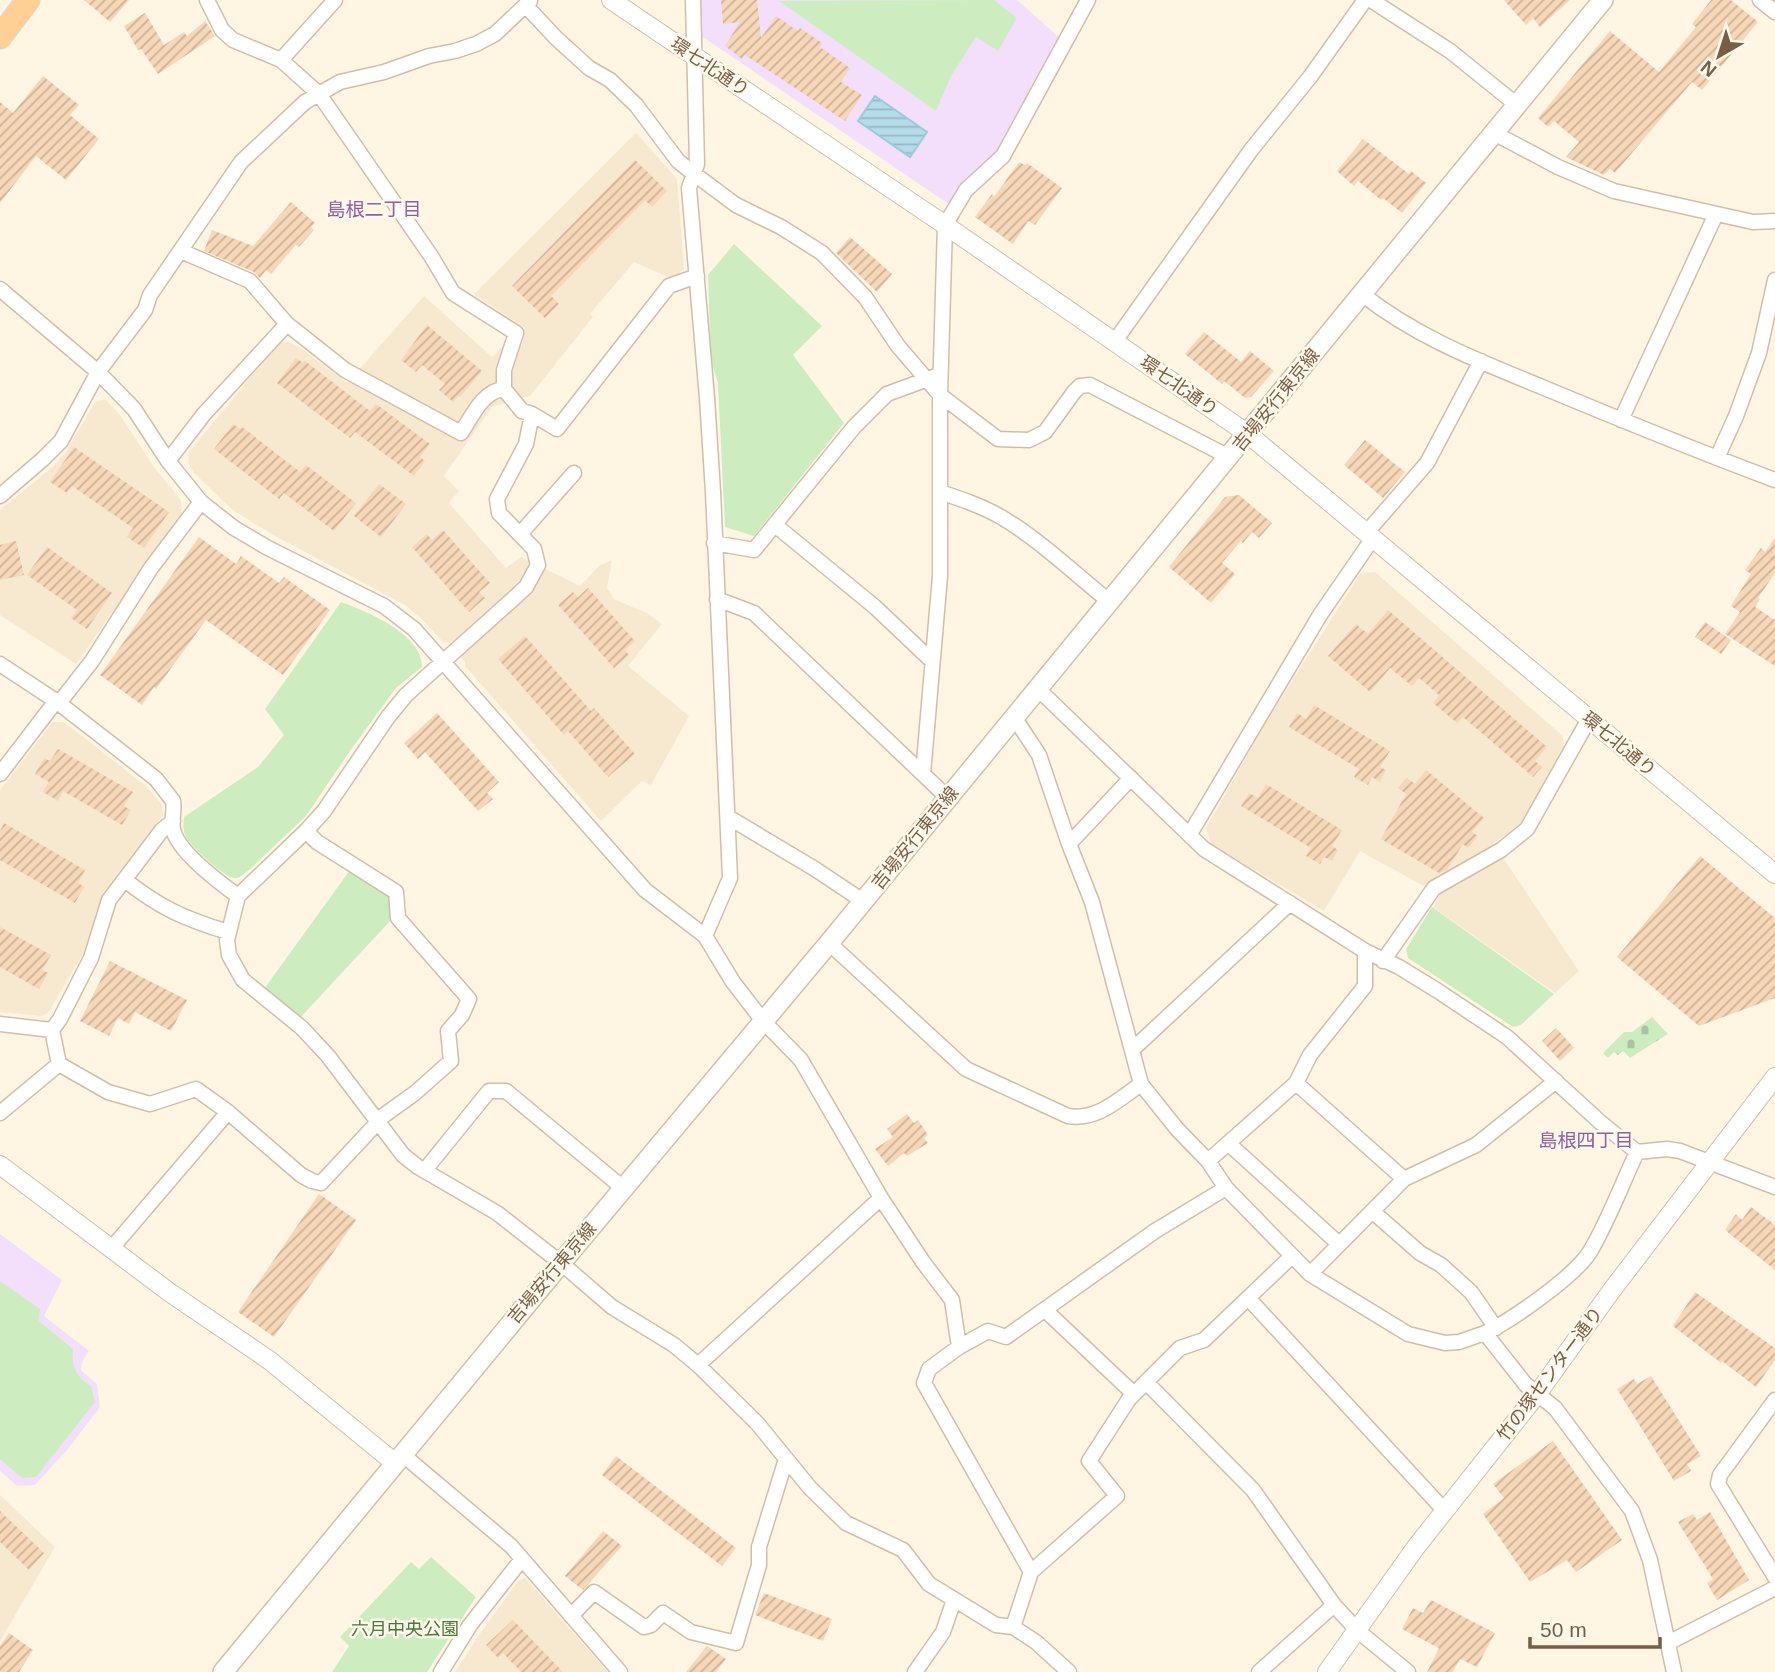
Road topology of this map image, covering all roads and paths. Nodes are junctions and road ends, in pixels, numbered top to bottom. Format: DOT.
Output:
graph roads {
  1 [pos="28,0"];
  2 [pos="207,0"];
  3 [pos="335,0"];
  4 [pos="611,0"];
  5 [pos="693,0"];
  6 [pos="1088,0"];
  7 [pos="1365,0"];
  8 [pos="1371,0"];
  9 [pos="1603,0"];
  10 [pos="1760,0"];
  11 [pos="528,3"];
  12 [pos="1775,12"];
  13 [pos="0,37"];
  14 [pos="695,57"];
  15 [pos="281,60"];
  16 [pos="318,94"];
  17 [pos="1517,105"];
  18 [pos="1494,133"];
  19 [pos="693,173"];
  20 [pos="1716,214"];
  21 [pos="1775,220"];
  22 [pos="945,225"];
  23 [pos="181,251"];
  24 [pos="697,276"];
  25 [pos="1775,280"];
  26 [pos="0,289"];
  27 [pos="1362,295"];
  28 [pos="287,324"];
  29 [pos="1115,341"];
  30 [pos="1481,361"];
  31 [pos="98,372"];
  32 [pos="934,376"];
  33 [pos="504,389"];
  34 [pos="940,395"];
  35 [pos="532,414"];
  36 [pos="1621,420"];
  37 [pos="1248,434"];
  38 [pos="1229,457"];
  39 [pos="1717,458"];
  40 [pos="168,461"];
  41 [pos="574,473"];
  42 [pos="1775,480"];
  43 [pos="940,492"];
  44 [pos="0,496"];
  45 [pos="201,502"];
  46 [pos="775,525"];
  47 [pos="520,534"];
  48 [pos="1370,535"];
  49 [pos="714,543"];
  50 [pos="718,599"];
  51 [pos="1110,602"];
  52 [pos="932,661"];
  53 [pos="443,663"];
  54 [pos="0,664"];
  55 [pos="1038,689"];
  56 [pos="57,702"];
  57 [pos="1014,718"];
  58 [pos="1589,719"];
  59 [pos="0,774"];
  60 [pos="923,774"];
  61 [pos="1131,778"];
  62 [pos="948,798"];
  63 [pos="728,817"];
  64 [pos="173,821"];
  65 [pos="306,831"];
  66 [pos="1190,834"];
  67 [pos="1069,844"];
  68 [pos="1775,874"];
  69 [pos="125,880"];
  70 [pos="238,896"];
  71 [pos="863,901"];
  72 [pos="1290,903"];
  73 [pos="228,932"];
  74 [pos="705,936"];
  75 [pos="829,943"];
  76 [pos="1365,951"];
  77 [pos="1383,961"];
  78 [pos="763,1021"];
  79 [pos="0,1024"];
  80 [pos="52,1030"];
  81 [pos="1132,1050"];
  82 [pos="59,1064"];
  83 [pos="1775,1077"];
  84 [pos="1556,1081"];
  85 [pos="1296,1083"];
  86 [pos="1141,1084"];
  87 [pos="228,1112"];
  88 [pos="0,1113"];
  89 [pos="376,1122"];
  90 [pos="1228,1143"];
  91 [pos="1637,1152"];
  92 [pos="1209,1161"];
  93 [pos="1710,1163"];
  94 [pos="0,1165"];
  95 [pos="425,1170"];
  96 [pos="1404,1179"];
  97 [pos="1775,1187"];
  98 [pos="623,1188"];
  99 [pos="1226,1188"];
  100 [pos="881,1198"];
  101 [pos="1372,1211"];
  102 [pos="1339,1244"];
  103 [pos="111,1249"];
  104 [pos="1292,1256"];
  105 [pos="561,1263"];
  106 [pos="1310,1275"];
  107 [pos="1248,1298"];
  108 [pos="1045,1310"];
  109 [pos="1490,1331"];
  110 [pos="959,1347"];
  111 [pos="698,1365"];
  112 [pos="1146,1382"];
  113 [pos="1538,1393"];
  114 [pos="1134,1394"];
  115 [pos="1775,1400"];
  116 [pos="399,1459"];
  117 [pos="786,1459"];
  118 [pos="1445,1511"];
  119 [pos="522,1559"];
  120 [pos="1031,1572"];
  121 [pos="1775,1577"];
  122 [pos="1775,1588"];
  123 [pos="954,1600"];
  124 [pos="1334,1605"];
  125 [pos="571,1616"];
  126 [pos="1013,1627"];
  127 [pos="1358,1631"];
  128 [pos="1668,1643"];
  129 [pos="223,1672"];
  130 [pos="441,1672"];
  131 [pos="621,1672"];
  132 [pos="915,1672"];
  133 [pos="1069,1672"];
  134 [pos="1259,1672"];
  135 [pos="1327,1672"];
  136 [pos="1408,1672"];
  137 [pos="1674,1672"];
  1 -- 13 [label="highway"];
  2 -- 15 [label="street"];
  3 -- 15 [label="street"];
  4 -- 14 [label="street, 環七北通り"];
  5 -- 14 [label="street"];
  6 -- 22 [label="street"];
  7 -- 29 [label="street"];
  8 -- 17 [label="street"];
  9 -- 17 [label="main road, 吉場安行東京線"];
  10 -- 12 [label="street"];
  11 -- 16 [label="street"];
  11 -- 19 [label="street"];
  14 -- 19 [label="street"];
  14 -- 22 [label="street, 環七北通り"];
  15 -- 16 [label="street"];
  16 -- 23 [label="street"];
  16 -- 33 [label="street"];
  17 -- 18 [label="main road, 吉場安行東京線"];
  18 -- 20 [label="street"];
  18 -- 27 [label="main road, 吉場安行東京線"];
  19 -- 24 [label="street"];
  19 -- 32 [label="street"];
  20 -- 21 [label="street"];
  20 -- 36 [label="street"];
  22 -- 29 [label="street, 環七北通り"];
  22 -- 32 [label="street"];
  23 -- 28 [label="street"];
  23 -- 31 [label="street"];
  24 -- 35 [label="street"];
  24 -- 49 [label="street"];
  25 -- 39 [label="street"];
  26 -- 31 [label="street"];
  27 -- 30 [label="street"];
  27 -- 37 [label="main road, 吉場安行東京線"];
  28 -- 33 [label="street"];
  28 -- 40 [label="street"];
  29 -- 37 [label="street, 環七北通り"];
  30 -- 36 [label="street"];
  30 -- 48 [label="street"];
  31 -- 40 [label="street"];
  31 -- 44 [label="street"];
  32 -- 34 [label="street"];
  32 -- 46 [label="street"];
  33 -- 35 [label="street"];
  34 -- 38 [label="street"];
  34 -- 43 [label="street"];
  35 -- 47 [label="street"];
  36 -- 39 [label="street"];
  37 -- 38 [label="main road, 吉場安行東京線"];
  37 -- 48 [label="street, 環七北通り"];
  38 -- 51 [label="main road, 吉場安行東京線"];
  39 -- 42 [label="street"];
  40 -- 45 [label="street"];
  41 -- 47 [label="street"];
  43 -- 51 [label="street"];
  43 -- 52 [label="street"];
  45 -- 53 [label="street"];
  45 -- 56 [label="street"];
  46 -- 49 [label="street"];
  46 -- 52 [label="street"];
  47 -- 53 [label="street"];
  48 -- 58 [label="street, 環七北通り"];
  48 -- 66 [label="street"];
  49 -- 50 [label="street"];
  50 -- 60 [label="street"];
  50 -- 63 [label="street"];
  51 -- 55 [label="main road, 吉場安行東京線"];
  52 -- 60 [label="street"];
  53 -- 65 [label="street"];
  53 -- 74 [label="street"];
  54 -- 56 [label="street"];
  55 -- 57 [label="main road, 吉場安行東京線"];
  55 -- 61 [label="street"];
  56 -- 59 [label="street"];
  56 -- 64 [label="street"];
  57 -- 62 [label="main road, 吉場安行東京線"];
  57 -- 67 [label="street"];
  58 -- 68 [label="street, 環七北通り"];
  58 -- 77 [label="street"];
  60 -- 62 [label="street"];
  61 -- 66 [label="street"];
  61 -- 67 [label="street"];
  62 -- 71 [label="main road, 吉場安行東京線"];
  63 -- 71 [label="street"];
  63 -- 74 [label="street"];
  64 -- 69 [label="street"];
  64 -- 70 [label="street"];
  65 -- 70 [label="street"];
  65 -- 89 [label="street"];
  66 -- 72 [label="street"];
  67 -- 81 [label="street"];
  69 -- 73 [label="street"];
  69 -- 80 [label="street"];
  70 -- 73 [label="street"];
  71 -- 75 [label="main road, 吉場安行東京線"];
  72 -- 76 [label="street"];
  72 -- 81 [label="street"];
  73 -- 89 [label="street"];
  74 -- 78 [label="street"];
  75 -- 78 [label="main road, 吉場安行東京線"];
  75 -- 86 [label="street"];
  76 -- 77 [label="street"];
  76 -- 85 [label="street"];
  77 -- 84 [label="street"];
  78 -- 98 [label="main road, 吉場安行東京線"];
  78 -- 100 [label="street"];
  79 -- 80 [label="street"];
  80 -- 82 [label="street"];
  81 -- 86 [label="street"];
  82 -- 87 [label="street"];
  82 -- 88 [label="street"];
  83 -- 93 [label="street, 竹の塚センター通り"];
  84 -- 91 [label="street"];
  84 -- 96 [label="street"];
  85 -- 90 [label="street"];
  85 -- 96 [label="street"];
  86 -- 92 [label="street"];
  87 -- 89 [label="street"];
  87 -- 103 [label="street"];
  89 -- 95 [label="street"];
  90 -- 92 [label="street"];
  90 -- 102 [label="street"];
  91 -- 93 [label="street"];
  91 -- 109 [label="street"];
  92 -- 99 [label="street"];
  93 -- 97 [label="street"];
  93 -- 113 [label="street, 竹の塚センター通り"];
  94 -- 103 [label="street"];
  95 -- 98 [label="street"];
  95 -- 105 [label="street"];
  96 -- 101 [label="street"];
  98 -- 105 [label="main road, 吉場安行東京線"];
  99 -- 104 [label="street"];
  99 -- 108 [label="street"];
  100 -- 110 [label="street"];
  100 -- 111 [label="street"];
  101 -- 102 [label="street"];
  101 -- 109 [label="street"];
  102 -- 106 [label="street"];
  103 -- 116 [label="street"];
  104 -- 106 [label="street"];
  104 -- 107 [label="street"];
  105 -- 111 [label="street"];
  105 -- 116 [label="main road, 吉場安行東京線"];
  106 -- 109 [label="street"];
  107 -- 112 [label="street"];
  107 -- 118 [label="street"];
  108 -- 110 [label="street"];
  108 -- 114 [label="street"];
  109 -- 113 [label="street"];
  110 -- 120 [label="street"];
  111 -- 117 [label="street"];
  112 -- 114 [label="street"];
  112 -- 124 [label="street"];
  113 -- 118 [label="street, 竹の塚センター通り"];
  113 -- 128 [label="street"];
  114 -- 120 [label="street"];
  115 -- 121 [label="street"];
  116 -- 119 [label="street"];
  116 -- 129 [label="main road, 吉場安行東京線"];
  117 -- 123 [label="street"];
  117 -- 125 [label="street"];
  118 -- 127 [label="street, 竹の塚センター通り"];
  119 -- 125 [label="street"];
  119 -- 130 [label="street"];
  120 -- 126 [label="street"];
  122 -- 128 [label="street"];
  123 -- 126 [label="street"];
  123 -- 132 [label="street"];
  124 -- 127 [label="street"];
  124 -- 134 [label="street"];
  125 -- 131 [label="street"];
  126 -- 133 [label="street"];
  127 -- 135 [label="street, 竹の塚センター通り"];
  127 -- 136 [label="street"];
  128 -- 137 [label="street"];
}
